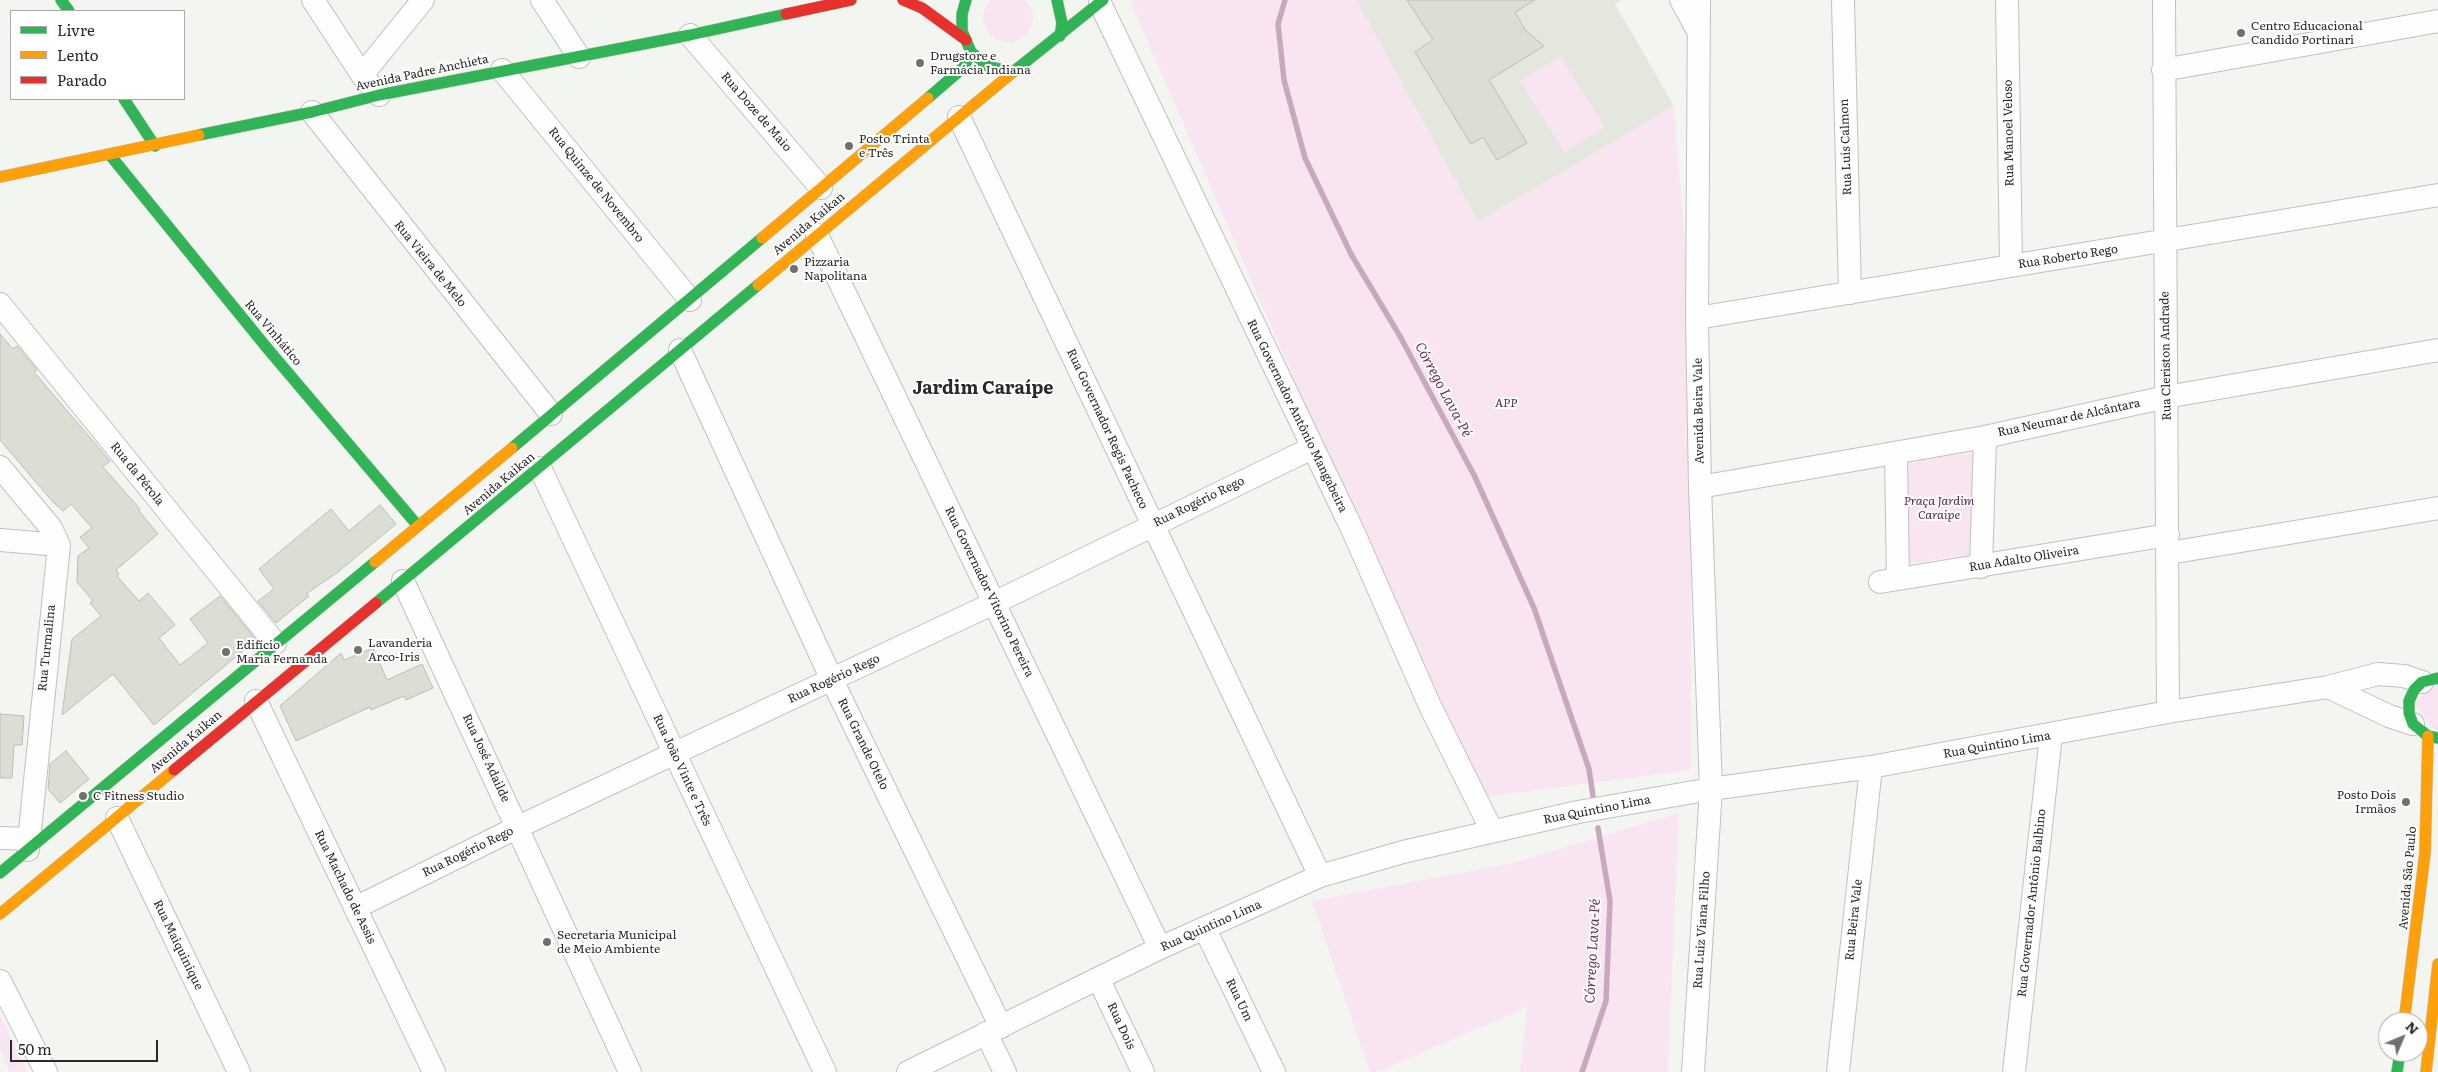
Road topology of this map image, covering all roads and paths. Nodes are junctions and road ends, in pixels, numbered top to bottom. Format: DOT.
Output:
graph roads {
  1 [pos="313,0"];
  2 [pos="423,0"];
  3 [pos="542,0"];
  4 [pos="851,0"];
  5 [pos="903,0"];
  6 [pos="966,0"];
  7 [pos="1057,0"];
  8 [pos="1681,0"];
  9 [pos="1699,0"];
  10 [pos="1842,0"];
  11 [pos="2006,0"];
  12 [pos="2164,0"];
  13 [pos="1101,1"];
  14 [pos="801,5"];
  15 [pos="2438,21"];
  16 [pos="1699,32"];
  17 [pos="690,35"];
  18 [pos="1060,36"];
  19 [pos="966,40"];
  20 [pos="972,52"];
  21 [pos="579,57"];
  22 [pos="502,70"];
  23 [pos="2163,70"];
  24 [pos="1013,72"];
  25 [pos="362,75"];
  26 [pos="379,96"];
  27 [pos="125,100"];
  28 [pos="312,112"];
  29 [pos="958,117"];
  30 [pos="155,146"];
  31 [pos="110,155"];
  32 [pos="0,177"];
  33 [pos="821,188"];
  34 [pos="2438,195"];
  35 [pos="817,235"];
  36 [pos="2164,242"];
  37 [pos="2011,266"];
  38 [pos="1850,293"];
  39 [pos="690,300"];
  40 [pos="0,304"];
  41 [pos="1697,318"];
  42 [pos="680,350"];
  43 [pos="2438,350"];
  44 [pos="2166,397"];
  45 [pos="551,414"];
  46 [pos="1985,437"];
  47 [pos="1312,448"];
  48 [pos="1896,453"];
  49 [pos="0,467"];
  50 [pos="540,468"];
  51 [pos="1700,487"];
  52 [pos="2438,508"];
  53 [pos="1153,525"];
  54 [pos="418,526"];
  55 [pos="0,540"];
  56 [pos="2169,544"];
  57 [pos="58,545"];
  58 [pos="439,552"];
  59 [pos="1981,567"];
  60 [pos="403,581"];
  61 [pos="994,603"];
  62 [pos="275,643"];
  63 [pos="832,680"];
  64 [pos="2430,680"];
  65 [pos="2328,686"];
  66 [pos="256,701"];
  67 [pos="2168,712"];
  68 [pos="2427,733"];
  69 [pos="2051,735"];
  70 [pos="675,754"];
  71 [pos="1871,767"];
  72 [pos="1711,789"];
  73 [pos="117,818"];
  74 [pos="518,827"];
  75 [pos="1492,830"];
  76 [pos="0,838"];
  77 [pos="28,845"];
  78 [pos="0,873"];
  79 [pos="1320,876"];
  80 [pos="355,908"];
  81 [pos="0,914"];
  82 [pos="1205,929"];
  83 [pos="1160,948"];
  84 [pos="2438,964"];
  85 [pos="1099,980"];
  86 [pos="0,981"];
  87 [pos="2405,1012"];
  88 [pos="993,1030"];
  89 [pos="46,1072"];
  90 [pos="239,1072"];
  91 [pos="434,1072"];
  92 [pos="630,1072"];
  93 [pos="825,1072"];
  94 [pos="908,1072"];
  95 [pos="1005,1072"];
  96 [pos="1143,1072"];
  97 [pos="1274,1072"];
  98 [pos="1693,1072"];
  99 [pos="1838,1072"];
  100 [pos="2014,1072"];
  101 [pos="2426,1072"];
  1 -- 25 [label="street"];
  2 -- 25 [label="street"];
  3 -- 21 [label="street"];
  4 -- 14 [label="street, Avenida Padre Anchieta"];
  5 -- 19 [label="street"];
  6 -- 19 [label="street"];
  7 -- 18 [label="street"];
  8 -- 16 [label="street, Avenida Beira Vale"];
  9 -- 16 [label="street, Avenida Beira Vale"];
  10 -- 38 [label="street, Rua Luís Calmon"];
  11 -- 37 [label="street, Rua Manoel Veloso"];
  12 -- 23 [label="street, Rua Cleriston Andrade"];
  13 -- 18 [label="street"];
  13 -- 47 [label="street, Rua Governador Antônio Mangabeira"];
  14 -- 17 [label="street, Avenida Padre Anchieta"];
  15 -- 23 [label="street"];
  16 -- 41 [label="street, Avenida Beira Vale"];
  17 -- 21 [label="street, Avenida Padre Anchieta"];
  17 -- 33 [label="street, Rua Doze de Maio"];
  18 -- 24 [label="street"];
  19 -- 20 [label="street"];
  20 -- 24 [label="street"];
  20 -- 33 [label="street, Avenida Kaikan"];
  21 -- 22 [label="street, Avenida Padre Anchieta"];
  22 -- 26 [label="street, Avenida Padre Anchieta"];
  22 -- 39 [label="street, Rua Quinze de Novembro"];
  23 -- 36 [label="street, Rua Cleriston Andrade"];
  24 -- 29 [label="street, Avenida Kaikan"];
  25 -- 26 [label="street"];
  26 -- 28 [label="street, Avenida Padre Anchieta"];
  27 -- 30 [label="street"];
  28 -- 30 [label="street, Avenida Padre Anchieta"];
  28 -- 45 [label="street, Rua Vieira de Melo"];
  29 -- 35 [label="street, Avenida Kaikan"];
  29 -- 53 [label="street, Rua Governador Regis Pacheco"];
  30 -- 31 [label="street, Avenida Padre Anchieta"];
  31 -- 32 [label="street, Avenida Padre Anchieta"];
  31 -- 54 [label="street, Rua Vinhático"];
  33 -- 39 [label="street, Avenida Kaikan"];
  34 -- 36 [label="street, Rua Roberto Rego"];
  35 -- 42 [label="street, Avenida Kaikan"];
  35 -- 61 [label="street, Rua Governador Vitorino Pereira"];
  36 -- 37 [label="street, Rua Roberto Rego"];
  36 -- 44 [label="street, Rua Cleriston Andrade"];
  37 -- 38 [label="street, Rua Roberto Rego"];
  38 -- 41 [label="street, Rua Roberto Rego"];
  39 -- 45 [label="street, Avenida Kaikan"];
  40 -- 62 [label="street, Rua da Pérola"];
  41 -- 51 [label="street, Avenida Beira Vale"];
  42 -- 50 [label="street, Avenida Kaikan"];
  42 -- 63 [label="street, Rua Grande Otelo"];
  43 -- 44 [label="street, Rua Neumar de Alcântara"];
  44 -- 46 [label="street, Rua Neumar de Alcântara"];
  44 -- 56 [label="street, Rua Cleriston Andrade"];
  45 -- 54 [label="street, Avenida Kaikan"];
  46 -- 48 [label="street, Rua Neumar de Alcântara"];
  46 -- 59 [label="street"];
  47 -- 53 [label="street, Rua Rogério Rego"];
  47 -- 75 [label="street, Rua Governador Antônio Mangabeira"];
  48 -- 51 [label="street, Rua Neumar de Alcântara"];
  48 -- 59 [label="street, Rua Adalto Oliveira"];
  49 -- 57 [label="street"];
  50 -- 58 [label="street, Avenida Kaikan"];
  50 -- 70 [label="street, Rua João Vinte e Três"];
  51 -- 72 [label="street, Avenida Beira Vale"];
  52 -- 56 [label="street, Rua Adalto Oliveira"];
  53 -- 61 [label="street, Rua Rogério Rego"];
  53 -- 79 [label="street, Rua Governador Regis Pacheco"];
  54 -- 58 [label="street"];
  54 -- 62 [label="street, Avenida Kaikan"];
  55 -- 57 [label="street"];
  56 -- 59 [label="street, Rua Adalto Oliveira"];
  56 -- 67 [label="street, Rua Cleriston Andrade"];
  57 -- 77 [label="street, Rua Turmalina"];
  58 -- 60 [label="street, Avenida Kaikan"];
  60 -- 66 [label="street, Avenida Kaikan"];
  60 -- 74 [label="street, Rua José Adailde"];
  61 -- 63 [label="street, Rua Rogério Rego"];
  61 -- 83 [label="street, Rua Governador Vitorino Pereira"];
  62 -- 77 [label="street, Avenida Kaikan"];
  63 -- 70 [label="street, Rua Rogério Rego"];
  63 -- 88 [label="street, Rua Grande Otelo"];
  64 -- 65 [label="street, Rua Quintino Lima"];
  64 -- 68 [label="street, Avenida São Paulo"];
  65 -- 67 [label="street, Rua Quintino Lima"];
  65 -- 68 [label="street"];
  66 -- 73 [label="street, Avenida Kaikan"];
  66 -- 80 [label="street, Rua Machado de Assis"];
  67 -- 69 [label="street, Rua Quintino Lima"];
  68 -- 87 [label="street, Avenida São Paulo"];
  69 -- 71 [label="street, Rua Quintino Lima"];
  69 -- 100 [label="street, Rua Governador Antônio Balbino"];
  70 -- 74 [label="street, Rua Rogério Rego"];
  70 -- 93 [label="street, Rua João Vinte e Três"];
  71 -- 72 [label="street, Rua Quintino Lima"];
  71 -- 99 [label="street, Rua Beira Vale"];
  72 -- 75 [label="street, Rua Quintino Lima"];
  72 -- 98 [label="street, Rua Luiz Viana Filho"];
  73 -- 81 [label="street, Avenida Kaikan"];
  73 -- 90 [label="street, Rua Maiquinique"];
  74 -- 80 [label="street, Rua Rogério Rego"];
  74 -- 92 [label="street, Rua José Adailde"];
  75 -- 79 [label="street, Rua Quintino Lima"];
  76 -- 77 [label="street"];
  77 -- 78 [label="street, Avenida Kaikan"];
  79 -- 82 [label="street, Rua Quintino Lima"];
  80 -- 91 [label="street, Rua Machado de Assis"];
  82 -- 83 [label="street, Rua Quintino Lima"];
  82 -- 97 [label="street, Rua Um"];
  83 -- 85 [label="street, Rua Quintino Lima"];
  84 -- 101 [label="street"];
  85 -- 88 [label="street, Rua Quintino Lima"];
  85 -- 96 [label="street, Rua Dois"];
  86 -- 89 [label="street"];
  88 -- 94 [label="street, Rua Quintino Lima"];
  88 -- 95 [label="street, Rua Grande Otelo"];
}
